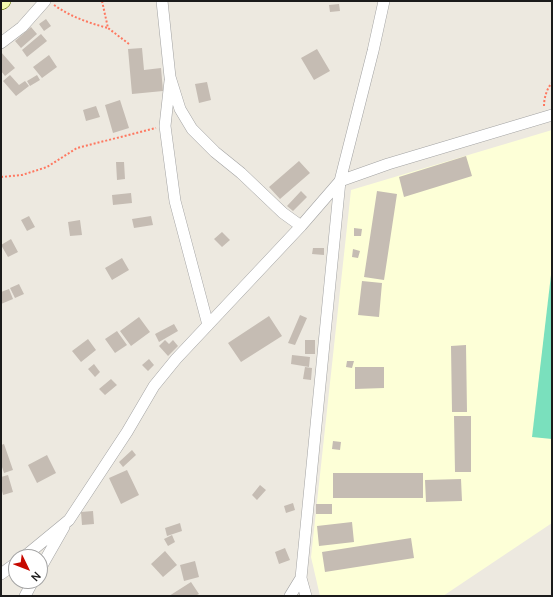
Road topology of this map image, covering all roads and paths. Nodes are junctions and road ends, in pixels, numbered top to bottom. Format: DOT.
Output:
graph roads {
  1 [pos="102,1"];
  2 [pos="162,1"];
  3 [pos="384,1"];
  4 [pos="48,2"];
  5 [pos="108,28"];
  6 [pos="1,42"];
  7 [pos="129,44"];
  8 [pos="170,77"];
  9 [pos="552,83"];
  10 [pos="548,116"];
  11 [pos="165,126"];
  12 [pos="1,177"];
  13 [pos="340,181"];
  14 [pos="301,226"];
  15 [pos="208,325"];
  16 [pos="68,520"];
  17 [pos="34,549"];
  18 [pos="48,555"];
  19 [pos="301,578"];
  20 [pos="290,596"];
  21 [pos="306,596"];
  1 -- 5 [label="path"];
  2 -- 8 [label="street"];
  3 -- 13 [label="street"];
  4 -- 5 [label="path"];
  4 -- 6 [label="street"];
  5 -- 7 [label="path"];
  8 -- 11 [label="street"];
  8 -- 14 [label="street"];
  9 -- 10 [label="path"];
  10 -- 13 [label="street"];
  11 -- 12 [label="path"];
  11 -- 15 [label="street"];
  13 -- 14 [label="street"];
  13 -- 19 [label="street"];
  14 -- 15 [label="street"];
  15 -- 16 [label="street"];
  16 -- 17 [label="street"];
  16 -- 18 [label="street"];
  19 -- 20 [label="street"];
  19 -- 21 [label="street"];
}
